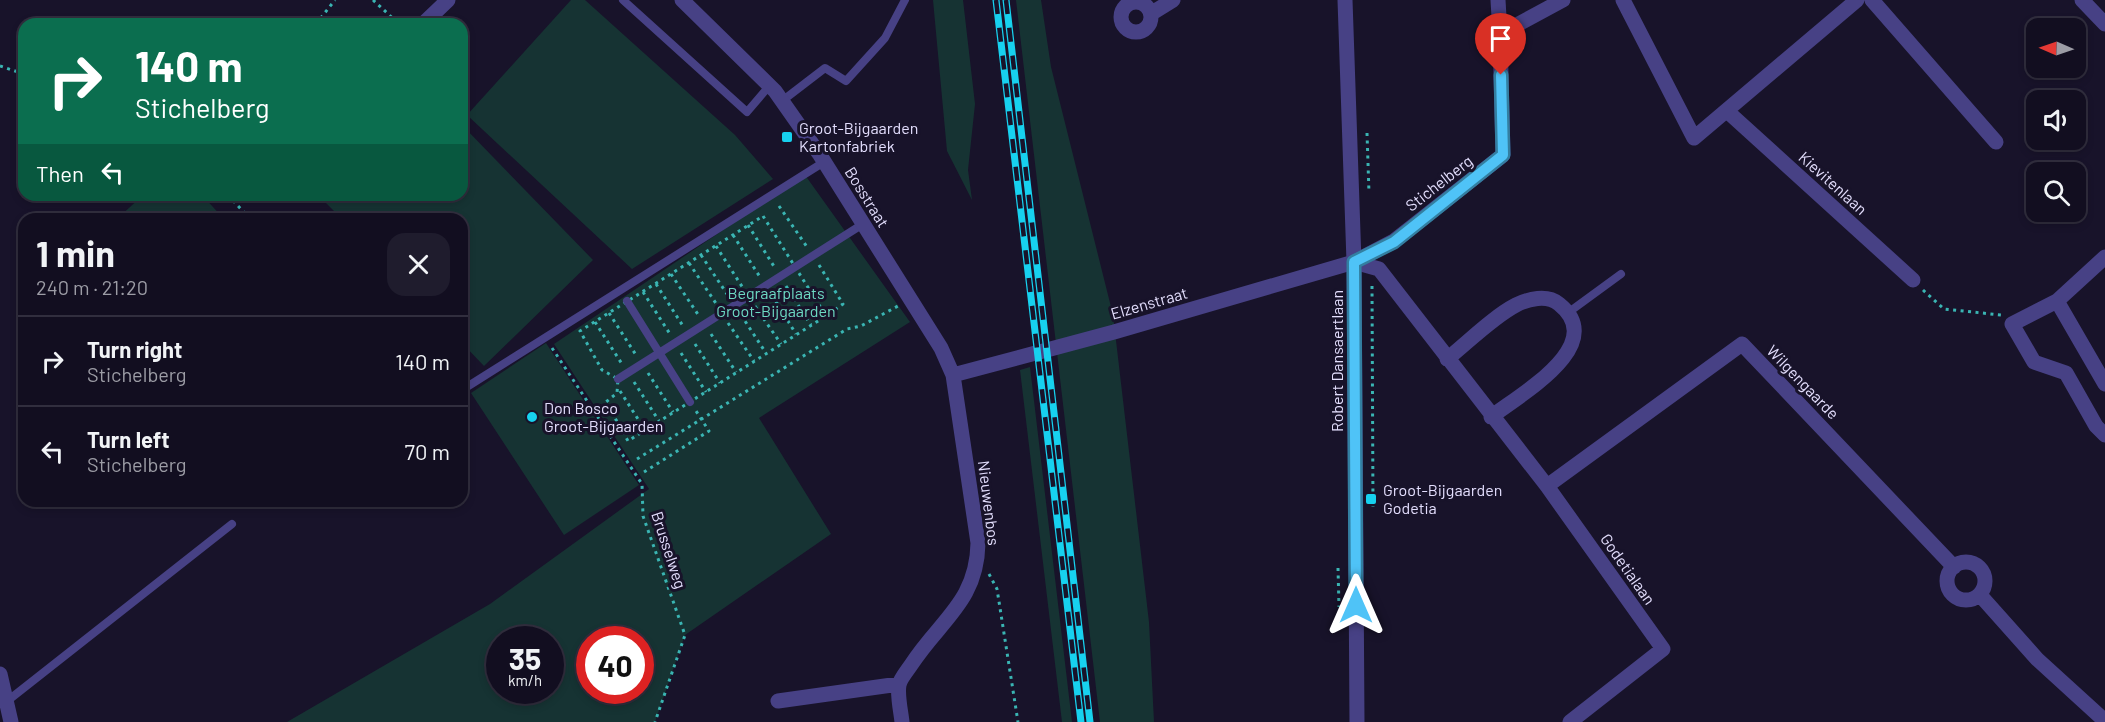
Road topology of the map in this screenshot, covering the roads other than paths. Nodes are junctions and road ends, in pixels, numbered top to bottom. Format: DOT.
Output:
graph roads {
  1 [pos="448,0"];
  2 [pos="623,0"];
  3 [pos="682,0"];
  4 [pos="905,0"];
  5 [pos="1173,0"];
  6 [pos="1345,0"];
  7 [pos="1498,0"];
  8 [pos="1563,0"];
  9 [pos="1623,0"];
  10 [pos="1857,0"];
  11 [pos="1872,0"];
  12 [pos="2082,0"];
  13 [pos="1152,13"];
  14 [pos="429,18"];
  15 [pos="2105,24"];
  16 [pos="1500,34"];
  17 [pos="770,85"];
  18 [pos="782,101"];
  19 [pos="1728,112"];
  20 [pos="1996,142"];
  21 [pos="824,162"];
  22 [pos="863,224"];
  23 [pos="2105,257"];
  24 [pos="1354,262"];
  25 [pos="1621,274"];
  26 [pos="1913,280"];
  27 [pos="627,301"];
  28 [pos="2057,302"];
  29 [pos="1569,312"];
  30 [pos="659,353"];
  31 [pos="1447,359"];
  32 [pos="953,375"];
  33 [pos="618,383"];
  34 [pos="2105,384"];
  35 [pos="468,386"];
  36 [pos="690,402"];
  37 [pos="1491,417"];
  38 [pos="2105,435"];
  39 [pos="1546,486"];
  40 [pos="232,524"];
  41 [pos="1954,567"];
  42 [pos="1980,595"];
  43 [pos="0,674"];
  44 [pos="899,684"];
  45 [pos="778,701"];
  46 [pos="6,702"];
  47 [pos="11,722"];
  48 [pos="902,722"];
  49 [pos="1357,722"];
  50 [pos="1570,722"];
  51 [pos="2105,722"];
  1 -- 14 [label="street"];
  2 -- 17 [label="lane"];
  3 -- 17 [label="street, Bosstraat"];
  4 -- 18 [label="lane"];
  5 -- 13 [label="street"];
  6 -- 24 [label="street, Robert Dansaertlaan"];
  7 -- 16 [label="street"];
  8 -- 16 [label="street"];
  9 -- 19 [label="street"];
  10 -- 19 [label="street"];
  11 -- 20 [label="street"];
  12 -- 15 [label="street"];
  16 -- 24 [label="street, Stichelberg"];
  17 -- 18 [label="street, Bosstraat"];
  18 -- 21 [label="street, Bosstraat"];
  19 -- 26 [label="street, Kievitenlaan"];
  21 -- 22 [label="street, Bosstraat"];
  21 -- 35 [label="lane"];
  22 -- 30 [label="lane"];
  22 -- 32 [label="street, Bosstraat"];
  23 -- 28 [label="street"];
  24 -- 31 [label="street, Godetialaan"];
  24 -- 32 [label="street, Elzenstraat"];
  24 -- 49 [label="street, Robert Dansaertlaan"];
  25 -- 29 [label="lane"];
  27 -- 30 [label="lane"];
  28 -- 34 [label="street"];
  28 -- 38 [label="street"];
  29 -- 31 [label="street"];
  29 -- 37 [label="street"];
  30 -- 33 [label="lane"];
  30 -- 36 [label="lane"];
  31 -- 37 [label="street, Godetialaan"];
  32 -- 44 [label="street, Nieuwenbos"];
  37 -- 39 [label="street, Godetialaan"];
  39 -- 41 [label="street, Wilgengaarde"];
  39 -- 50 [label="street, Godetialaan"];
  40 -- 46 [label="lane"];
  41 -- 42 [label="street"];
  41 -- 42 [label="street"];
  42 -- 51 [label="street"];
  43 -- 46 [label="street"];
  44 -- 45 [label="street"];
  44 -- 48 [label="street"];
  46 -- 47 [label="street"];
}
